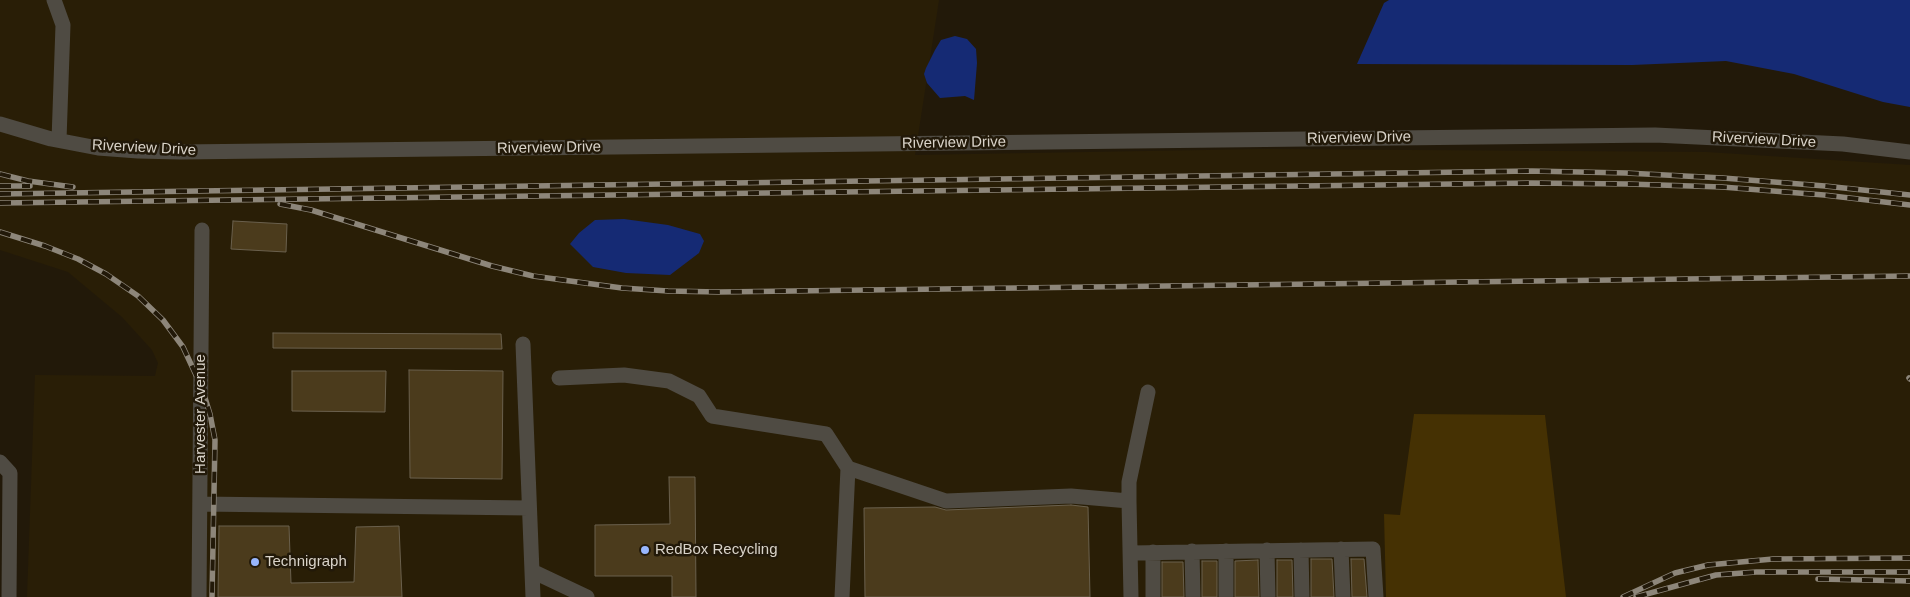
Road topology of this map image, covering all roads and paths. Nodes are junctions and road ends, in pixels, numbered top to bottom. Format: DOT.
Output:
graph roads {
  1 [pos="54,0"];
  2 [pos="0,124"];
  3 [pos="59,140"];
  4 [pos="1910,152"];
  5 [pos="202,230"];
  6 [pos="523,344"];
  7 [pos="559,378"];
  8 [pos="1148,392"];
  9 [pos="5,468"];
  10 [pos="848,468"];
  11 [pos="1129,501"];
  12 [pos="200,504"];
  13 [pos="529,508"];
  14 [pos="1341,549"];
  15 [pos="1267,550"];
  16 [pos="1301,550"];
  17 [pos="1192,551"];
  18 [pos="1226,551"];
  19 [pos="1153,552"];
  20 [pos="1131,553"];
  21 [pos="532,571"];
  22 [pos="9,597"];
  23 [pos="199,597"];
  24 [pos="533,597"];
  25 [pos="587,597"];
  26 [pos="842,597"];
  27 [pos="1131,597"];
  28 [pos="1154,597"];
  29 [pos="1193,597"];
  30 [pos="1226,597"];
  31 [pos="1268,597"];
  32 [pos="1302,597"];
  33 [pos="1343,597"];
  34 [pos="1376,597"];
  1 -- 3 [label="street"];
  2 -- 3 [label="street, Riverview Drive"];
  3 -- 4 [label="street, Riverview Drive"];
  5 -- 12 [label="street, Harvester Avenue"];
  6 -- 13 [label="street"];
  7 -- 10 [label="street"];
  8 -- 11 [label="street"];
  9 -- 22 [label="street"];
  10 -- 11 [label="street"];
  10 -- 26 [label="street"];
  11 -- 20 [label="street"];
  12 -- 13 [label="street"];
  12 -- 23 [label="street, Harvester Avenue"];
  13 -- 21 [label="street"];
  14 -- 16 [label="street"];
  14 -- 33 [label="street"];
  14 -- 34 [label="street"];
  15 -- 16 [label="street"];
  15 -- 18 [label="street"];
  15 -- 31 [label="street"];
  16 -- 32 [label="street"];
  17 -- 18 [label="street"];
  17 -- 19 [label="street"];
  17 -- 29 [label="street"];
  18 -- 30 [label="street"];
  19 -- 20 [label="street"];
  19 -- 28 [label="street"];
  20 -- 27 [label="street"];
  21 -- 24 [label="street"];
  21 -- 25 [label="street"];
}
